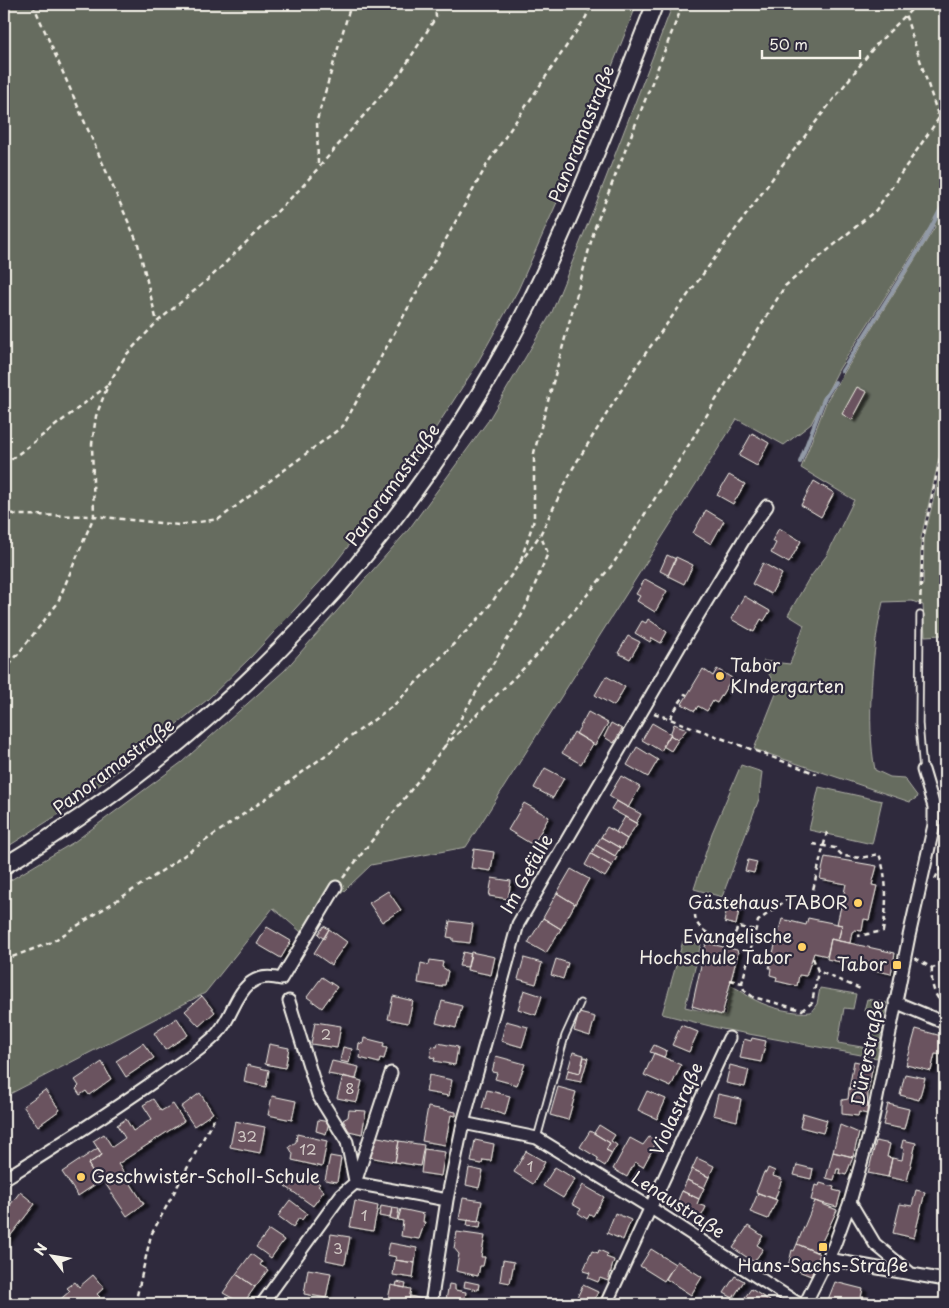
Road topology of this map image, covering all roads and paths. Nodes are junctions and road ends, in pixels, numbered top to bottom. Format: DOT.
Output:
graph roads {
  1 [pos="33,4"];
  2 [pos="351,4"];
  3 [pos="435,4"];
  4 [pos="591,4"];
  5 [pos="655,4"];
  6 [pos="683,4"];
  7 [pos="917,4"];
  8 [pos="904,14"];
  9 [pos="939,118"];
  10 [pos="945,122"];
  11 [pos="318,166"];
  12 [pos="157,322"];
  13 [pos="108,385"];
  14 [pos="945,446"];
  15 [pos="4,465"];
  16 [pos="767,506"];
  17 [pos="4,510"];
  18 [pos="94,516"];
  19 [pos="540,535"];
  20 [pos="520,563"];
  21 [pos="920,615"];
  22 [pos="4,672"];
  23 [pos="687,696"];
  24 [pos="643,709"];
  25 [pos="670,718"];
  26 [pos="444,747"];
  27 [pos="924,770"];
  28 [pos="817,774"];
  29 [pos="828,832"];
  30 [pos="813,844"];
  31 [pos="824,844"];
  32 [pos="4,866"];
  33 [pos="336,887"];
  34 [pos="789,898"];
  35 [pos="811,898"];
  36 [pos="695,916"];
  37 [pos="756,930"];
  38 [pos="707,934"];
  39 [pos="858,936"];
  40 [pos="706,945"];
  41 [pos="813,958"];
  42 [pos="914,958"];
  43 [pos="4,960"];
  44 [pos="945,964"];
  45 [pos="932,968"];
  46 [pos="818,972"];
  47 [pos="730,980"];
  48 [pos="742,983"];
  49 [pos="863,990"];
  50 [pos="289,1001"];
  51 [pos="895,1002"];
  52 [pos="580,1003"];
  53 [pos="945,1006"];
  54 [pos="945,1022"];
  55 [pos="729,1038"];
  56 [pos="391,1073"];
  57 [pos="216,1115"];
  58 [pos="463,1123"];
  59 [pos="537,1138"];
  60 [pos="4,1179"];
  61 [pos="355,1182"];
  62 [pos="447,1200"];
  63 [pos="850,1202"];
  64 [pos="651,1208"];
  65 [pos="828,1259"];
  66 [pos="911,1273"];
  67 [pos="945,1280"];
  68 [pos="135,1304"];
  69 [pos="262,1304"];
  70 [pos="431,1304"];
  71 [pos="606,1304"];
  72 [pos="799,1304"];
  73 [pos="805,1304"];
  1 -- 12 [label="path"];
  2 -- 11 [label="path"];
  3 -- 11 [label="path"];
  4 -- 18 [label="path"];
  5 -- 32 [label="main road, Panoramastraße"];
  6 -- 20 [label="path"];
  7 -- 8 [label="path"];
  8 -- 9 [label="path"];
  8 -- 19 [label="path"];
  9 -- 10 [label="path"];
  9 -- 26 [label="path"];
  11 -- 12 [label="path"];
  12 -- 13 [label="path"];
  13 -- 15 [label="path"];
  13 -- 18 [label="path"];
  14 -- 21 [label="path"];
  16 -- 24 [label="street, Im Gefälle"];
  17 -- 18 [label="path"];
  18 -- 22 [label="path"];
  19 -- 20 [label="path"];
  19 -- 26 [label="path"];
  20 -- 43 [label="path"];
  21 -- 27 [label="lane"];
  23 -- 25 [label="path"];
  24 -- 25 [label="path"];
  24 -- 58 [label="street, Im Gefälle"];
  25 -- 28 [label="path"];
  26 -- 33 [label="path"];
  27 -- 51 [label="street, Dürerstraße"];
  29 -- 31 [label="path"];
  30 -- 31 [label="path"];
  31 -- 35 [label="path"];
  31 -- 39 [label="path"];
  33 -- 60 [label="street"];
  34 -- 37 [label="path"];
  36 -- 38 [label="path"];
  37 -- 38 [label="path"];
  37 -- 48 [label="path"];
  38 -- 40 [label="path"];
  41 -- 46 [label="path"];
  42 -- 45 [label="path"];
  44 -- 45 [label="path"];
  45 -- 53 [label="path"];
  46 -- 48 [label="path"];
  46 -- 49 [label="path"];
  47 -- 48 [label="path"];
  50 -- 61 [label="street"];
  51 -- 54 [label="street"];
  51 -- 63 [label="street, Dürerstraße"];
  52 -- 59 [label="lane"];
  55 -- 64 [label="street, Violastraße"];
  56 -- 61 [label="street"];
  57 -- 68 [label="path"];
  58 -- 59 [label="street, Lenaustraße"];
  58 -- 62 [label="street, Im Gefälle"];
  59 -- 64 [label="street, Lenaustraße"];
  61 -- 62 [label="street"];
  61 -- 69 [label="street"];
  62 -- 70 [label="street, Im Gefälle"];
  63 -- 65 [label="street, Dürerstraße"];
  63 -- 66 [label="street"];
  64 -- 71 [label="street, Violastraße"];
  64 -- 72 [label="street, Lenaustraße"];
  65 -- 66 [label="street"];
  65 -- 73 [label="street, Dürerstraße"];
  66 -- 67 [label="street"];
}
